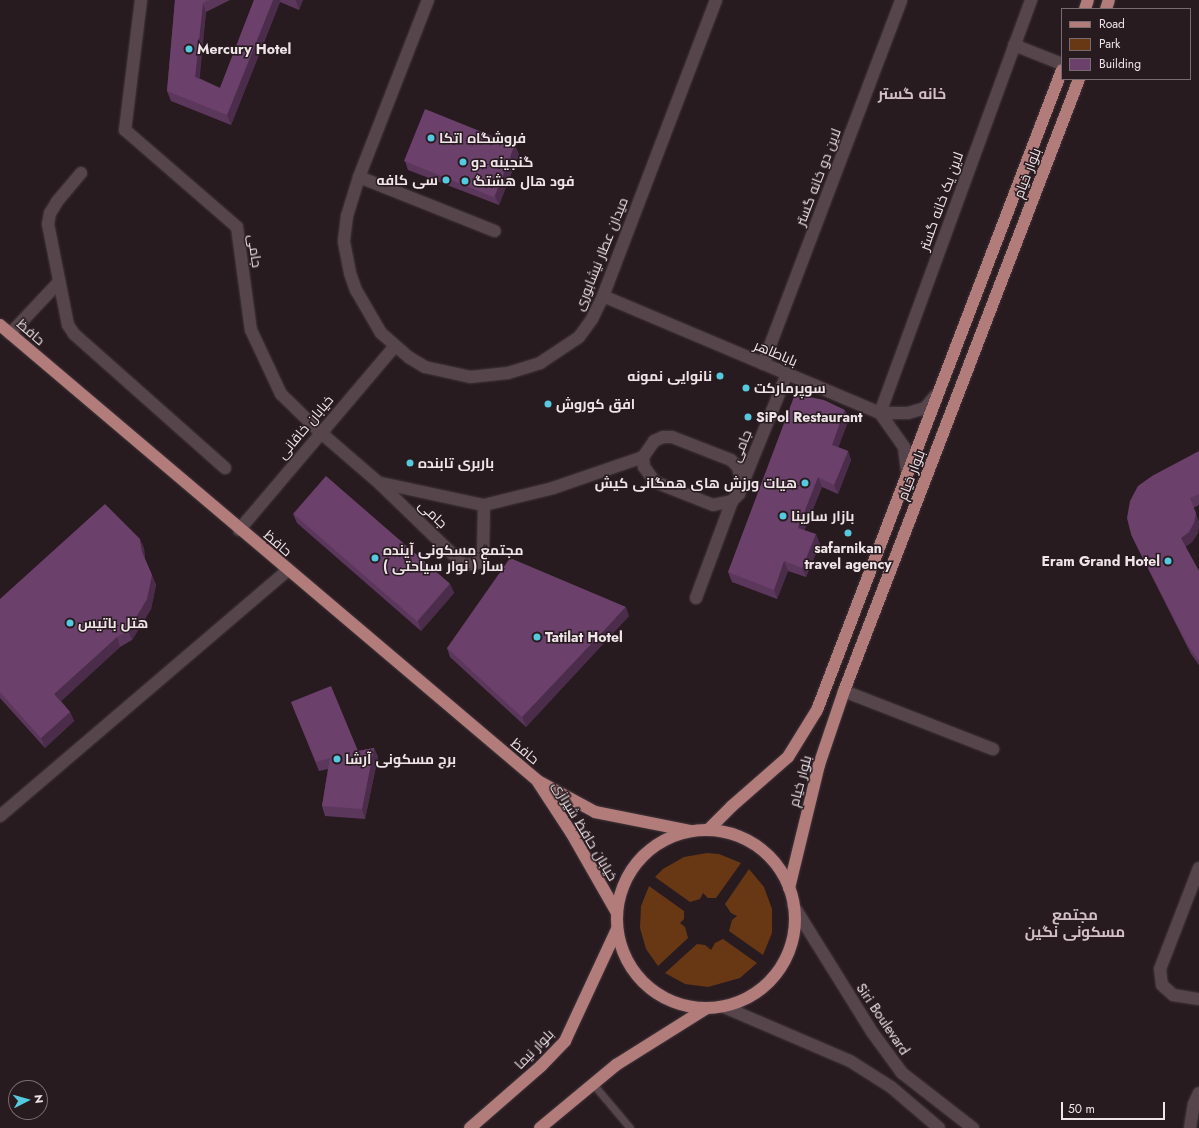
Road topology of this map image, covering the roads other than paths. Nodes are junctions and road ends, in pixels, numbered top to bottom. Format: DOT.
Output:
graph roads {
  1 [pos="141,0"];
  2 [pos="428,0"];
  3 [pos="716,0"];
  4 [pos="901,0"];
  5 [pos="1031,0"];
  6 [pos="1014,45"];
  7 [pos="1061,64"];
  8 [pos="1061,73"];
  9 [pos="1079,80"];
  10 [pos="81,173"];
  11 [pos="359,177"];
  12 [pos="495,231"];
  13 [pos="59,282"];
  14 [pos="603,296"];
  15 [pos="0,325"];
  16 [pos="10,334"];
  17 [pos="395,346"];
  18 [pos="763,364"];
  19 [pos="788,374"];
  20 [pos="936,395"];
  21 [pos="880,413"];
  22 [pos="320,432"];
  23 [pos="643,457"];
  24 [pos="226,468"];
  25 [pos="907,471"];
  26 [pos="380,482"];
  27 [pos="742,485"];
  28 [pos="732,501"];
  29 [pos="484,505"];
  30 [pos="239,530"];
  31 [pos="287,571"];
  32 [pos="696,598"];
  33 [pos="844,691"];
  34 [pos="993,749"];
  35 [pos="538,781"];
  36 [pos="0,816"];
  37 [pos="708,830"];
  38 [pos="691,831"];
  39 [pos="1199,868"];
  40 [pos="789,888"];
  41 [pos="793,905"];
  42 [pos="617,913"];
  43 [pos="618,929"];
  44 [pos="1199,999"];
  45 [pos="724,1007"];
  46 [pos="707,1008"];
  47 [pos="593,1084"];
  48 [pos="1199,1093"];
  49 [pos="1194,1104"];
  50 [pos="470,1128"];
  51 [pos="540,1128"];
  52 [pos="630,1128"];
  53 [pos="939,1128"];
  54 [pos="973,1128"];
  55 [pos="1181,1128"];
  56 [pos="1190,1128"];
  1 -- 22 [label="street, جامی"];
  2 -- 11 [label="street, میدان عطار نیشابوری"];
  3 -- 14 [label="street, میدان عطار نیشابوری"];
  4 -- 18 [label="street, لاین دو خانه گستر"];
  5 -- 6 [label="street, لاین یک خانه گستر"];
  6 -- 7 [label="street"];
  6 -- 21 [label="street, لاین یک خانه گستر"];
  8 -- 20 [label="main road, بلوار خیام"];
  9 -- 33 [label="main road, بلوار خیام"];
  10 -- 13 [label="street"];
  11 -- 12 [label="street"];
  11 -- 17 [label="street, میدان عطار نیشابوری"];
  13 -- 16 [label="street"];
  13 -- 24 [label="street"];
  14 -- 17 [label="street, میدان عطار نیشابوری"];
  14 -- 18 [label="street, باباطاهر"];
  15 -- 16 [label="main road, حافظ"];
  16 -- 30 [label="main road, حافظ"];
  17 -- 22 [label="street, خیابان خاقانی"];
  18 -- 19 [label="street, باباطاهر"];
  19 -- 21 [label="street, باباطاهر"];
  19 -- 27 [label="street, جامی"];
  20 -- 21 [label="street, باباطاهر"];
  20 -- 25 [label="main road, بلوار خیام"];
  21 -- 25 [label="street"];
  22 -- 26 [label="street, جامی"];
  22 -- 30 [label="street, خیابان خاقانی"];
  23 -- 27 [label="street, جامی"];
  23 -- 28 [label="street"];
  23 -- 29 [label="street, جامی"];
  25 -- 37 [label="main road, بلوار خیام"];
  26 -- 29 [label="street, جامی"];
  26 -- 29 [label="street, جامی"];
  27 -- 28 [label="street, جامی"];
  28 -- 32 [label="street, جامی"];
  30 -- 31 [label="main road, حافظ"];
  31 -- 35 [label="main road, حافظ"];
  31 -- 36 [label="street"];
  33 -- 34 [label="street"];
  33 -- 40 [label="main road, بلوار خیام"];
  35 -- 38 [label="main road, خیابان حافظ شیرازی"];
  35 -- 42 [label="main road, خیابان حافظ شیرازی"];
  37 -- 38 [label="main road"];
  37 -- 40 [label="main road"];
  38 -- 42 [label="main road"];
  39 -- 44 [label="street"];
  40 -- 41 [label="main road"];
  41 -- 45 [label="main road"];
  41 -- 54 [label="street, Siri Boulevard"];
  42 -- 43 [label="main road"];
  43 -- 46 [label="main road"];
  43 -- 50 [label="main road, بلوار نیما"];
  45 -- 46 [label="main road"];
  45 -- 53 [label="street"];
  46 -- 47 [label="main road"];
  47 -- 51 [label="main road"];
  47 -- 52 [label="lane"];
  48 -- 49 [label="street"];
  49 -- 55 [label="street"];
  49 -- 56 [label="street"];
}
